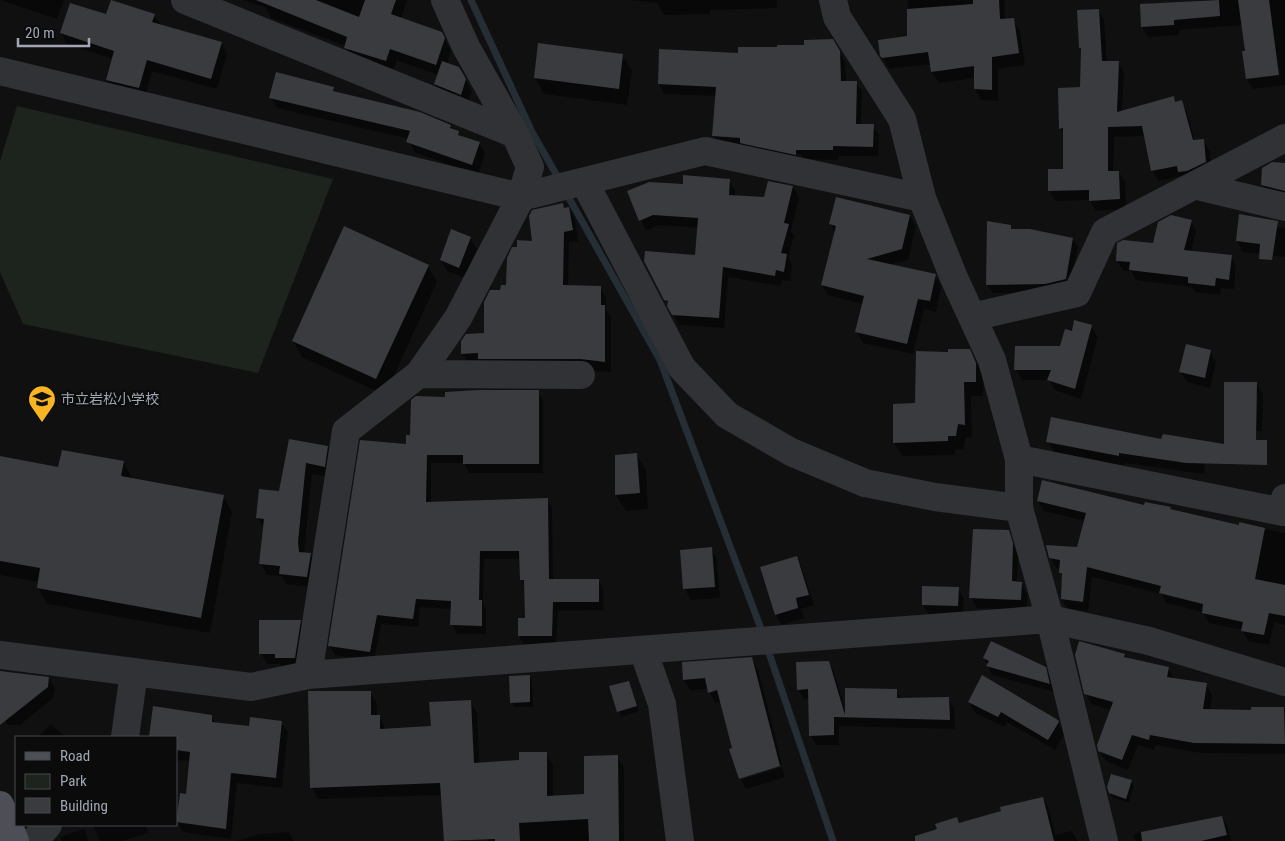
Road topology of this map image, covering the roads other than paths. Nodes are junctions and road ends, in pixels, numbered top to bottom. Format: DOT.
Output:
graph roads {
  1 [pos="185,0"];
  2 [pos="445,0"];
  3 [pos="833,0"];
  4 [pos="0,71"];
  5 [pos="515,134"];
  6 [pos="1285,138"];
  7 [pos="582,183"];
  8 [pos="1197,186"];
  9 [pos="521,197"];
  10 [pos="922,198"];
  11 [pos="1285,207"];
  12 [pos="972,317"];
  13 [pos="420,374"];
  14 [pos="582,375"];
  15 [pos="1019,460"];
  16 [pos="1285,498"];
  17 [pos="1019,508"];
  18 [pos="1050,619"];
  19 [pos="643,650"];
  20 [pos="0,655"];
  21 [pos="134,672"];
  22 [pos="308,675"];
  23 [pos="1285,682"];
  24 [pos="126,736"];
  25 [pos="0,805"];
  26 [pos="47,826"];
  27 [pos="15,841"];
  28 [pos="34,841"];
  29 [pos="680,841"];
  30 [pos="1104,841"];
  1 -- 5 [label="street"];
  2 -- 5 [label="street"];
  3 -- 10 [label="street"];
  4 -- 9 [label="street"];
  5 -- 9 [label="street"];
  6 -- 8 [label="street"];
  7 -- 9 [label="street"];
  7 -- 10 [label="street"];
  7 -- 17 [label="street"];
  8 -- 11 [label="street"];
  8 -- 12 [label="street"];
  9 -- 13 [label="street"];
  10 -- 12 [label="street"];
  12 -- 15 [label="street"];
  13 -- 14 [label="street"];
  13 -- 22 [label="street"];
  15 -- 16 [label="street"];
  15 -- 17 [label="street"];
  17 -- 18 [label="street"];
  18 -- 19 [label="street"];
  18 -- 23 [label="street"];
  18 -- 30 [label="street"];
  19 -- 22 [label="street"];
  19 -- 29 [label="street"];
  20 -- 21 [label="street"];
  21 -- 22 [label="street"];
  21 -- 24 [label="street"];
  25 -- 27 [label="main road"];
  26 -- 28 [label="street"];
}
